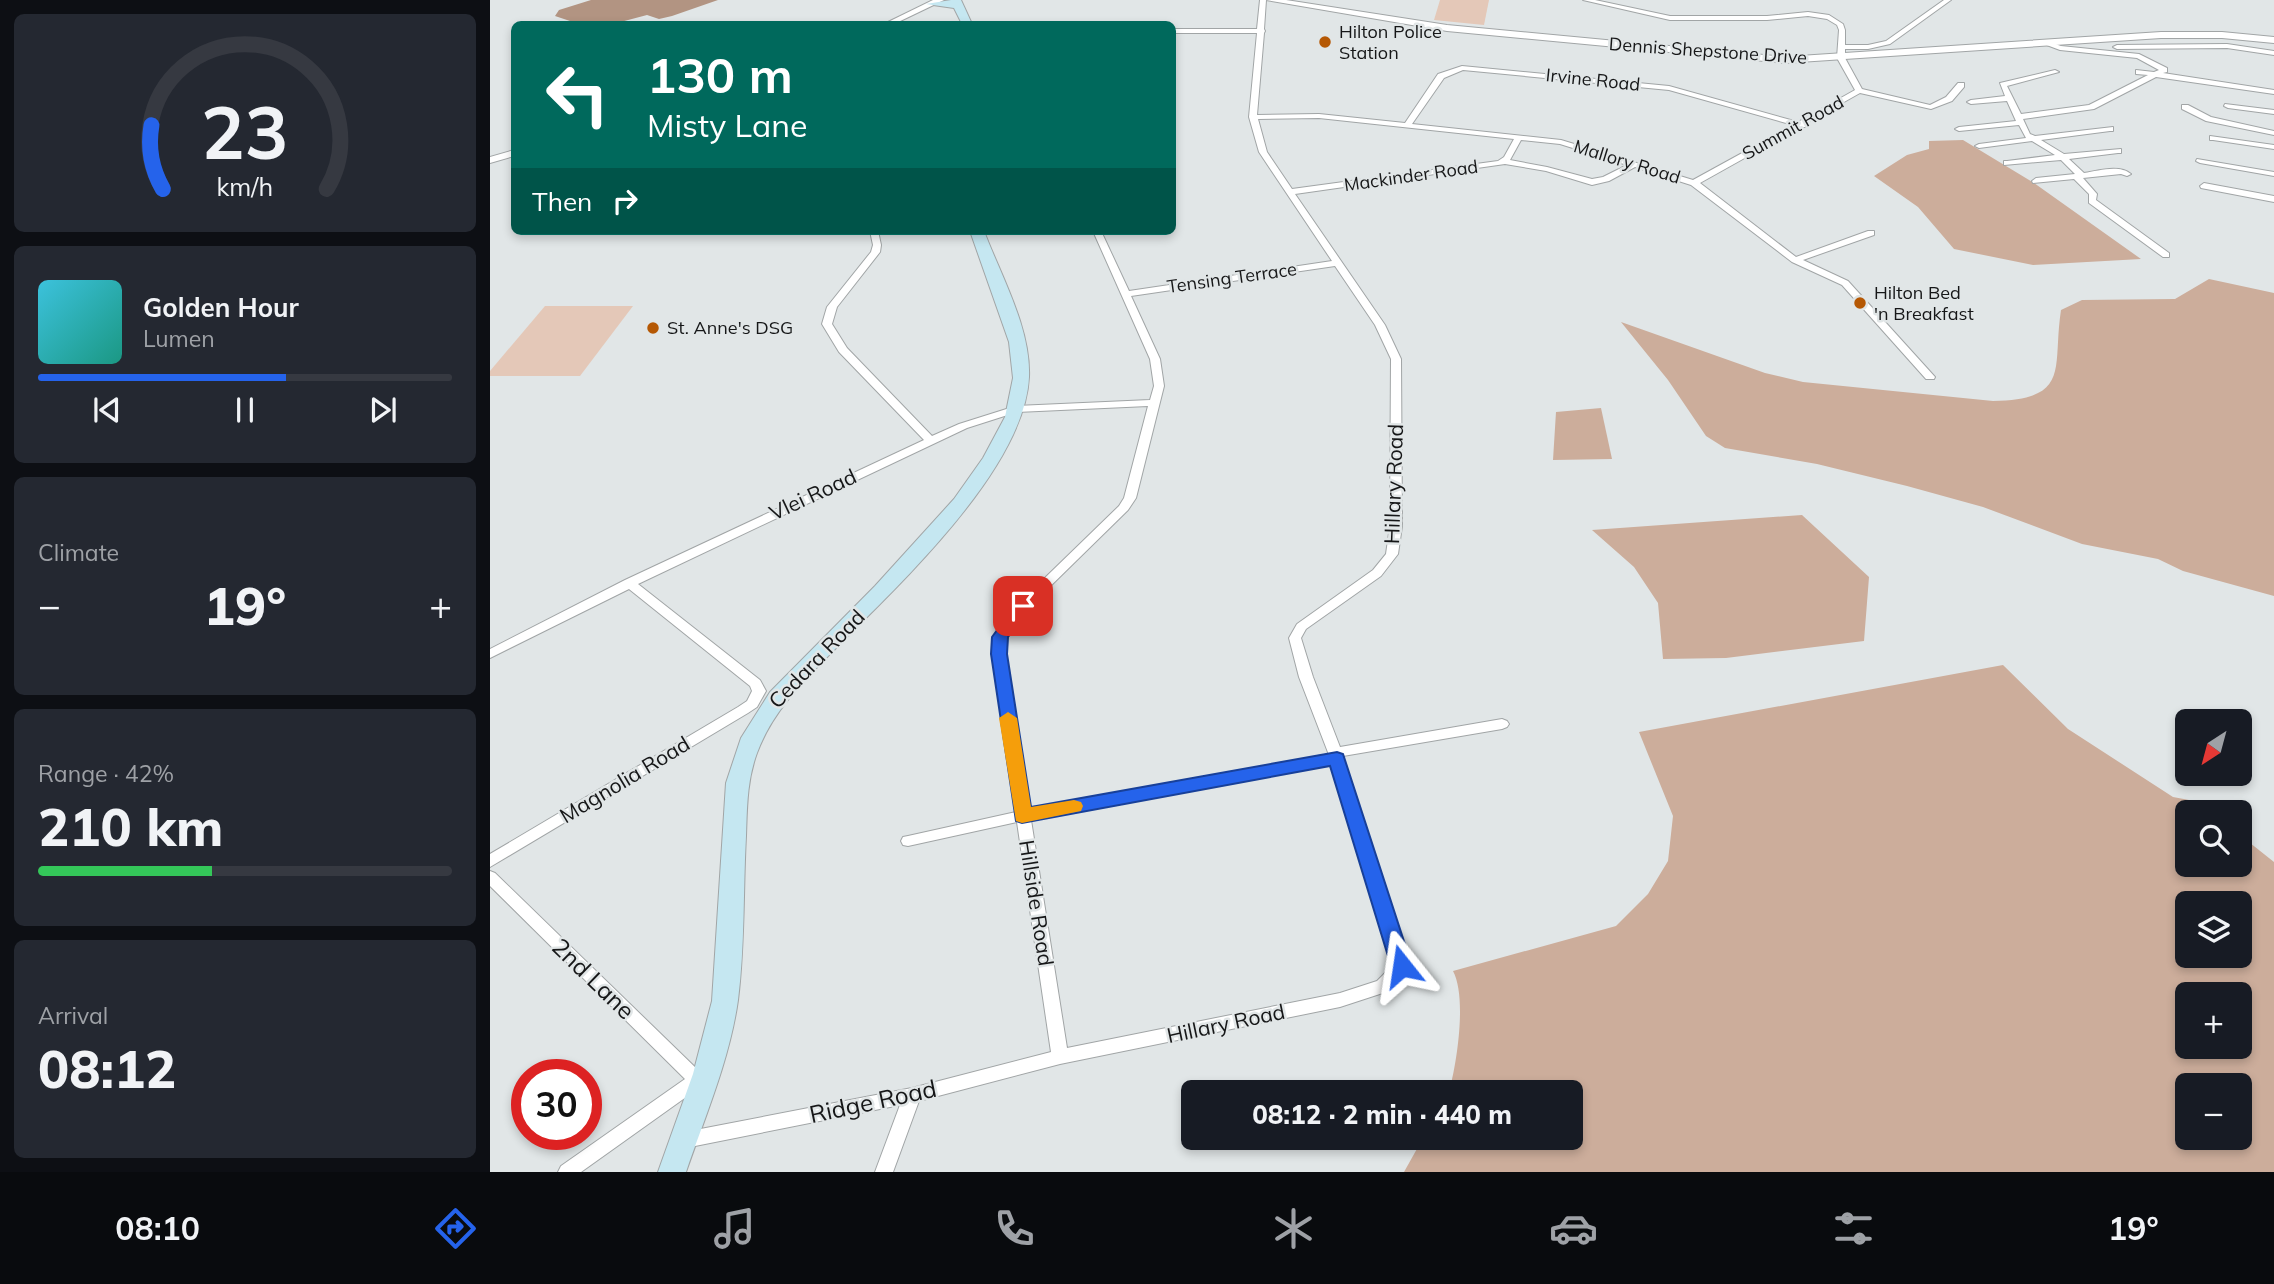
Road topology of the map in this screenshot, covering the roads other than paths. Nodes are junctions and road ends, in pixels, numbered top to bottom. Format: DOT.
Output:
graph roads {
  1 [pos="1263,0"];
  2 [pos="1270,0"];
  3 [pos="1586,0"];
  4 [pos="1948,0"];
  5 [pos="935,2"];
  6 [pos="959,2"];
  7 [pos="894,21"];
  8 [pos="966,21"];
  9 [pos="970,21"];
  10 [pos="1176,31"];
  11 [pos="1262,31"];
  12 [pos="2274,40"];
  13 [pos="2046,43"];
  14 [pos="2070,49"];
  15 [pos="1841,52"];
  16 [pos="2274,53"];
  17 [pos="2145,58"];
  18 [pos="2055,72"];
  19 [pos="2139,72"];
  20 [pos="2158,75"];
  21 [pos="2138,82"];
  22 [pos="1961,85"];
  23 [pos="1859,91"];
  24 [pos="2274,92"];
  25 [pos="2010,99"];
  26 [pos="1970,102"];
  27 [pos="2228,106"];
  28 [pos="2185,107"];
  29 [pos="2274,112"];
  30 [pos="1253,117"];
  31 [pos="2019,120"];
  32 [pos="1407,125"];
  33 [pos="1802,125"];
  34 [pos="1959,129"];
  35 [pos="2110,129"];
  36 [pos="2274,133"];
  37 [pos="1519,137"];
  38 [pos="2213,138"];
  39 [pos="2034,140"];
  40 [pos="1979,146"];
  41 [pos="2274,148"];
  42 [pos="2118,151"];
  43 [pos="511,154"];
  44 [pos="2063,158"];
  45 [pos="490,160"];
  46 [pos="2200,160"];
  47 [pos="1503,161"];
  48 [pos="2007,163"];
  49 [pos="1634,164"];
  50 [pos="2127,174"];
  51 [pos="2274,174"];
  52 [pos="2079,176"];
  53 [pos="2036,181"];
  54 [pos="1694,183"];
  55 [pos="2204,186"];
  56 [pos="1290,192"];
  57 [pos="2274,199"];
  58 [pos="1871,233"];
  59 [pos="875,235"];
  60 [pos="978,235"];
  61 [pos="1099,235"];
  62 [pos="2166,255"];
  63 [pos="1795,260"];
  64 [pos="1338,263"];
  65 [pos="1126,294"];
  66 [pos="1930,377"];
  67 [pos="1156,403"];
  68 [pos="1016,409"];
  69 [pos="930,440"];
  70 [pos="629,583"];
  71 [pos="490,654"];
  72 [pos="1502,724"];
  73 [pos="1336,756"];
  74 [pos="1022,816"];
  75 [pos="908,841"];
  76 [pos="490,861"];
  77 [pos="490,877"];
  78 [pos="1060,1057"];
  79 [pos="701,1077"];
  80 [pos="912,1095"];
  81 [pos="684,1140"];
  82 [pos="567,1172"];
  83 [pos="672,1172"];
  84 [pos="884,1172"];
  1 -- 11 [label="street, Hillary Road"];
  2 -- 15 [label="street, Dennis Shepstone Drive"];
  3 -- 15 [label="street, Summit Road"];
  4 -- 15 [label="street"];
  5 -- 6 [label="main road"];
  5 -- 7 [label="street"];
  6 -- 8 [label="main road"];
  6 -- 9 [label="main road"];
  10 -- 11 [label="street"];
  11 -- 30 [label="street, Hillary Road"];
  12 -- 13 [label="street, Dennis Shepstone Drive"];
  13 -- 14 [label="street"];
  13 -- 15 [label="street, Dennis Shepstone Drive"];
  14 -- 16 [label="street"];
  14 -- 17 [label="street"];
  15 -- 23 [label="street, Summit Road"];
  17 -- 19 [label="street"];
  17 -- 20 [label="street"];
  18 -- 25 [label="street"];
  19 -- 20 [label="street"];
  19 -- 21 [label="street"];
  20 -- 21 [label="street"];
  20 -- 24 [label="street"];
  21 -- 31 [label="street"];
  22 -- 23 [label="street"];
  23 -- 33 [label="street, Summit Road"];
  25 -- 26 [label="street"];
  25 -- 31 [label="street"];
  27 -- 29 [label="street"];
  28 -- 36 [label="street"];
  30 -- 32 [label="street, Mallory Road"];
  30 -- 56 [label="street, Hillary Road"];
  31 -- 34 [label="street"];
  31 -- 39 [label="street"];
  32 -- 33 [label="street, Irvine Road"];
  32 -- 37 [label="street, Mallory Road"];
  33 -- 54 [label="street, Summit Road"];
  35 -- 39 [label="street"];
  37 -- 47 [label="street, Mackinder Road"];
  37 -- 49 [label="street, Mallory Road"];
  38 -- 41 [label="street"];
  39 -- 40 [label="street"];
  39 -- 44 [label="street"];
  42 -- 44 [label="street"];
  43 -- 45 [label="street"];
  44 -- 48 [label="street"];
  44 -- 52 [label="street"];
  46 -- 51 [label="street"];
  47 -- 49 [label="street"];
  47 -- 56 [label="street, Mackinder Road"];
  49 -- 54 [label="street, Mallory Road"];
  50 -- 52 [label="street"];
  52 -- 53 [label="street"];
  52 -- 62 [label="street"];
  54 -- 63 [label="street, Mallory Road"];
  55 -- 57 [label="street"];
  56 -- 64 [label="street, Hillary Road"];
  58 -- 63 [label="street"];
  59 -- 69 [label="street"];
  60 -- 68 [label="main road, Cedara Road"];
  61 -- 65 [label="street, Hillside Road"];
  63 -- 66 [label="street, Mallory Road"];
  64 -- 65 [label="street, Tensing Terrace"];
  64 -- 73 [label="street, Hillary Road"];
  65 -- 67 [label="street, Hillside Road"];
  67 -- 68 [label="street, Vlei Road"];
  67 -- 74 [label="street, Hillside Road"];
  68 -- 69 [label="street, Vlei Road"];
  68 -- 79 [label="main road, Cedara Road"];
  69 -- 70 [label="street, Vlei Road"];
  70 -- 71 [label="street, Vlei Road"];
  70 -- 76 [label="street, Magnolia Road"];
  72 -- 73 [label="street"];
  73 -- 74 [label="street"];
  73 -- 78 [label="street, Hillary Road"];
  74 -- 75 [label="street"];
  74 -- 78 [label="street, Hillside Road"];
  77 -- 79 [label="street, 2nd Lane"];
  78 -- 80 [label="street, Ridge Road"];
  79 -- 81 [label="main road, Cedara Road"];
  79 -- 82 [label="street"];
  80 -- 81 [label="street, Ridge Road"];
  80 -- 84 [label="street"];
  81 -- 83 [label="main road, Cedara Road"];
}
